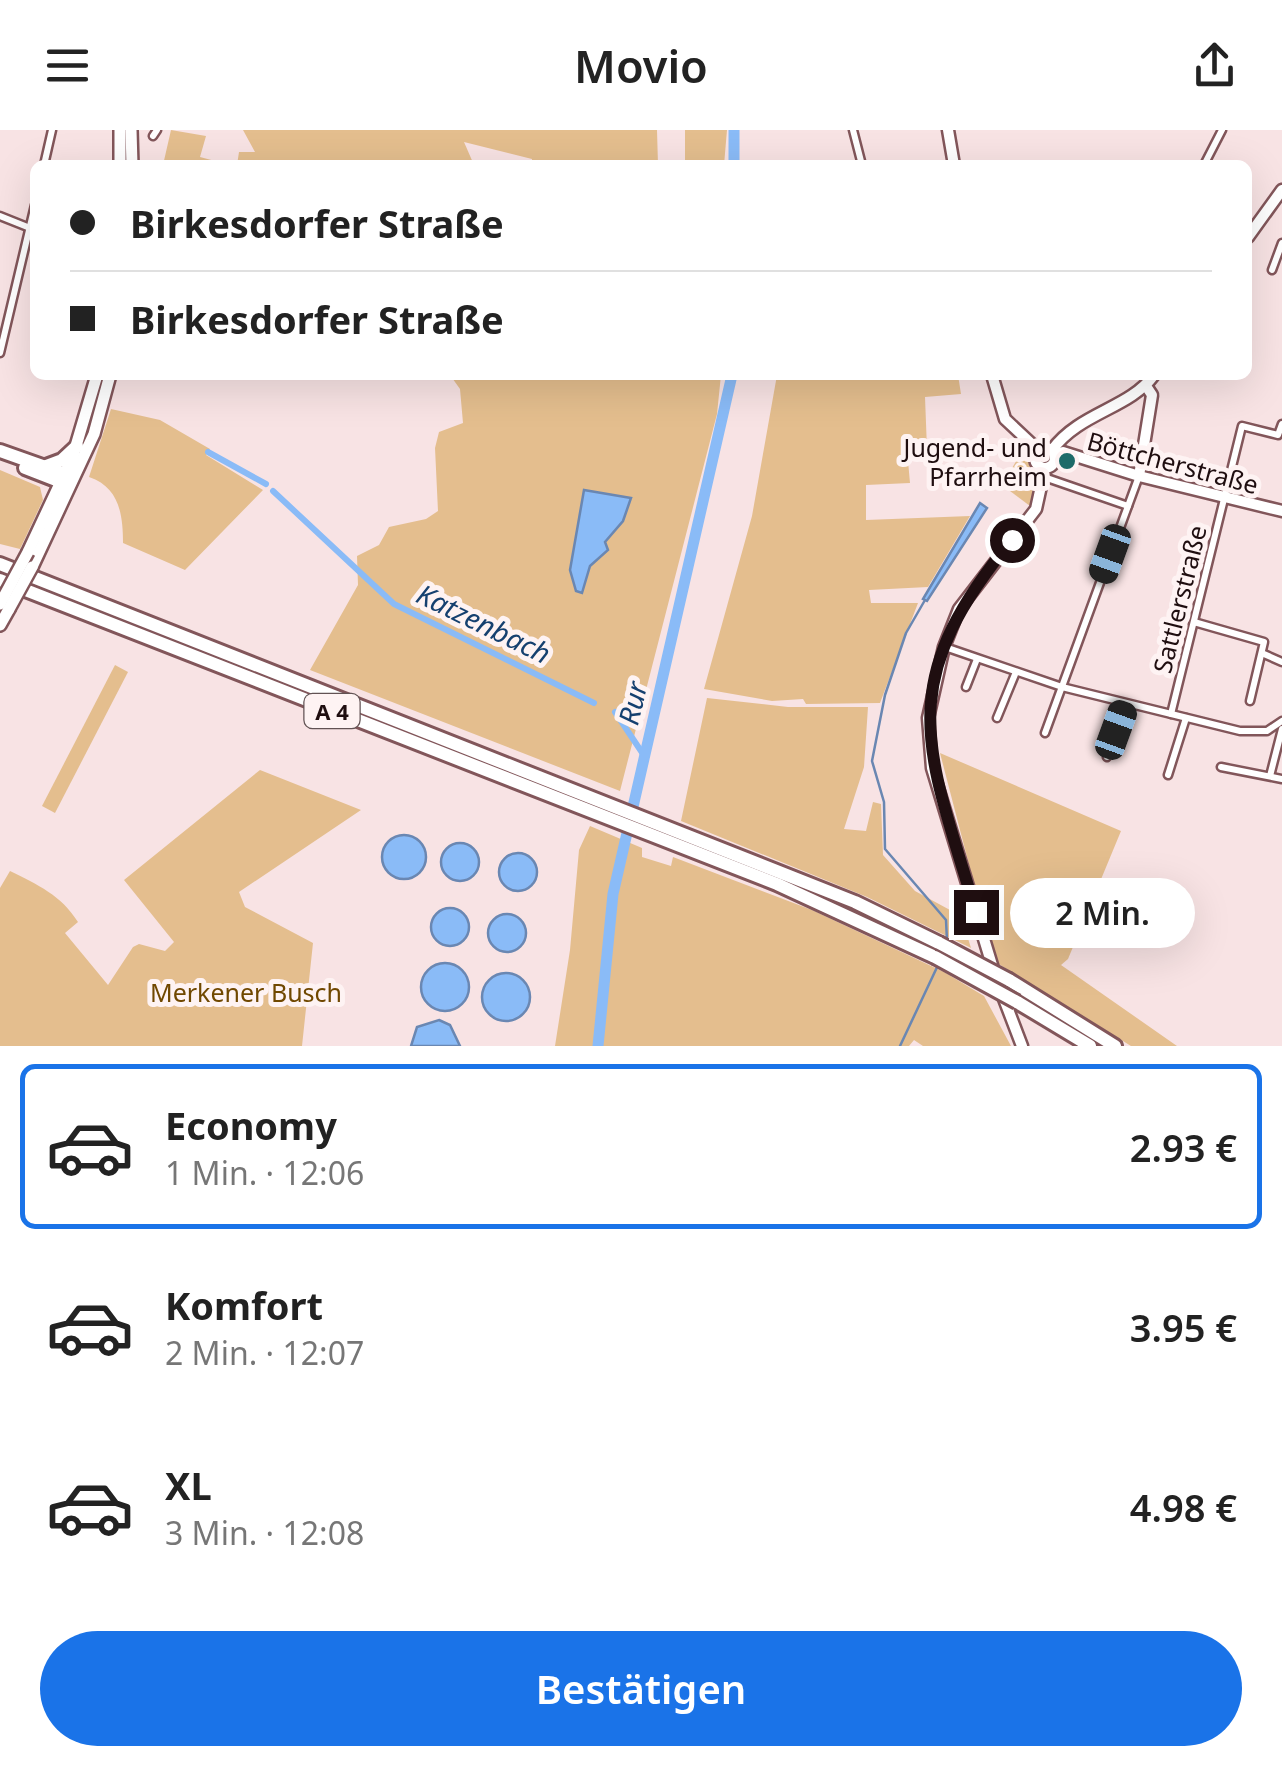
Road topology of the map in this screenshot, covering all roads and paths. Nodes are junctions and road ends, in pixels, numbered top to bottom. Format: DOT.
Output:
graph roads {
  1 [pos="52,130"];
  2 [pos="120,130"];
  3 [pos="132,130"];
  4 [pos="853,130"];
  5 [pos="948,130"];
  6 [pos="1222,130"];
  7 [pos="45,160"];
  8 [pos="120,160"];
  9 [pos="132,160"];
  10 [pos="861,160"];
  11 [pos="953,160"];
  12 [pos="1207,160"];
  13 [pos="1282,190"];
  14 [pos="0,216"];
  15 [pos="30,228"];
  16 [pos="1252,231"];
  17 [pos="1282,243"];
  18 [pos="1272,270"];
  19 [pos="0,352"];
  20 [pos="96,380"];
  21 [pos="108,380"];
  22 [pos="993,380"];
  23 [pos="1150,380"];
  24 [pos="1146,386"];
  25 [pos="1282,424"];
  26 [pos="76,446"];
  27 [pos="1038,450"];
  28 [pos="1053,452"];
  29 [pos="0,454"];
  30 [pos="46,466"];
  31 [pos="1045,472"];
  32 [pos="1139,476"];
  33 [pos="68,481"];
  34 [pos="1224,498"];
  35 [pos="1128,506"];
  36 [pos="1282,511"];
  37 [pos="0,564"];
  38 [pos="0,580"];
  39 [pos="4,606"];
  40 [pos="1194,622"];
  41 [pos="0,625"];
  42 [pos="944,646"];
  43 [pos="1264,654"];
  44 [pos="977,659"];
  45 [pos="1282,662"];
  46 [pos="1016,672"];
  47 [pos="966,687"];
  48 [pos="1062,687"];
  49 [pos="1250,701"];
  50 [pos="1126,704"];
  51 [pos="1172,714"];
  52 [pos="997,718"];
  53 [pos="1186,718"];
  54 [pos="1282,725"];
  55 [pos="1045,734"];
  56 [pos="1107,757"];
  57 [pos="1221,767"];
  58 [pos="1168,776"];
  59 [pos="1270,777"];
  60 [pos="1282,780"];
  61 [pos="587,803"];
  62 [pos="937,950"];
  63 [pos="1022,1046"];
  64 [pos="1090,1046"];
  65 [pos="1115,1046"];
  1 -- 7 [label="street"];
  2 -- 8 [label="main road"];
  3 -- 9 [label="main road"];
  4 -- 10 [label="street"];
  5 -- 11 [label="main road"];
  6 -- 12 [label="street"];
  13 -- 16 [label="main road"];
  14 -- 15 [label="street"];
  15 -- 19 [label="street"];
  17 -- 18 [label="street"];
  20 -- 26 [label="main road"];
  21 -- 33 [label="main road"];
  22 -- 27 [label="main road"];
  23 -- 24 [label="main road"];
  24 -- 28 [label="main road"];
  24 -- 32 [label="main road"];
  25 -- 34 [label="street, Sattlerstraße"];
  26 -- 30 [label="highway"];
  26 -- 33 [label="main road"];
  27 -- 28 [label="main road, Böttcherstraße"];
  27 -- 31 [label="main road"];
  28 -- 31 [label="main road"];
  28 -- 32 [label="main road, Böttcherstraße"];
  29 -- 30 [label="highway"];
  29 -- 33 [label="highway"];
  30 -- 33 [label="highway"];
  31 -- 35 [label="street"];
  31 -- 42 [label="main road"];
  32 -- 34 [label="main road, Böttcherstraße"];
  32 -- 35 [label="street"];
  33 -- 39 [label="main road, bridge"];
  34 -- 36 [label="main road, Böttcherstraße"];
  34 -- 40 [label="street, Sattlerstraße"];
  35 -- 48 [label="street"];
  37 -- 61 [label="highway, A 4"];
  38 -- 61 [label="highway, A 4"];
  39 -- 41 [label="main road"];
  40 -- 43 [label="street"];
  40 -- 51 [label="street, Sattlerstraße"];
  42 -- 44 [label="street"];
  42 -- 63 [label="main road"];
  43 -- 45 [label="street"];
  43 -- 49 [label="street"];
  44 -- 46 [label="street"];
  44 -- 47 [label="street"];
  46 -- 48 [label="street"];
  46 -- 52 [label="street"];
  48 -- 50 [label="street"];
  48 -- 55 [label="street"];
  50 -- 51 [label="street"];
  50 -- 56 [label="street"];
  51 -- 53 [label="street"];
  53 -- 54 [label="street"];
  53 -- 58 [label="street"];
  54 -- 59 [label="street"];
  57 -- 59 [label="street"];
  59 -- 60 [label="street"];
  61 -- 62 [label="highway, A 4"];
  61 -- 62 [label="highway, A 4"];
  62 -- 64 [label="highway, A 4, bridge"];
  62 -- 65 [label="highway, A 4, bridge"];
}
